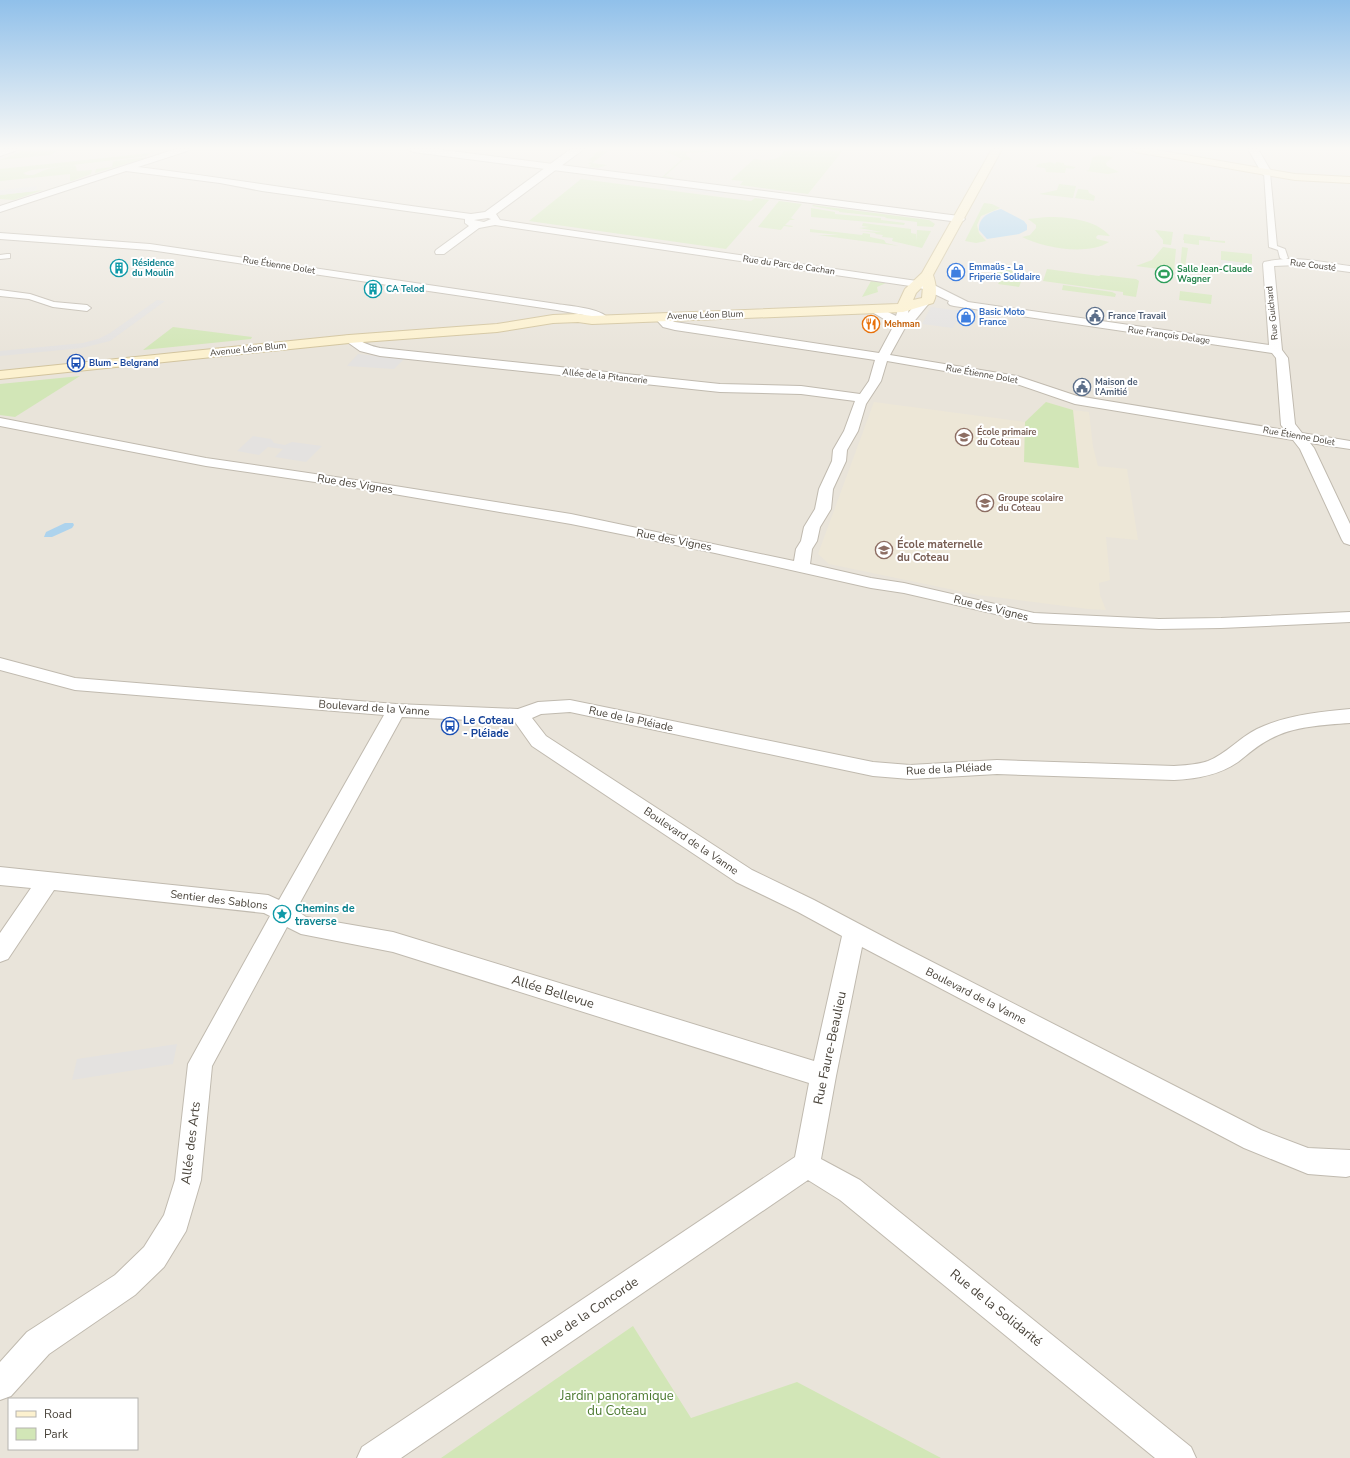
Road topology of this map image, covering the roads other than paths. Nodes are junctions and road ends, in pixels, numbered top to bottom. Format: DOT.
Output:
graph roads {
  1 [pos="449,217"];
  2 [pos="943,217"];
  3 [pos="1271,217"];
  4 [pos="491,218"];
  5 [pos="958,219"];
  6 [pos="474,221"];
  7 [pos="0,236"];
  8 [pos="440,252"];
  9 [pos="1280,260"];
  10 [pos="1350,269"];
  11 [pos="923,290"];
  12 [pos="0,293"];
  13 [pos="87,308"];
  14 [pos="903,308"];
  15 [pos="876,310"];
  16 [pos="818,312"];
  17 [pos="555,313"];
  18 [pos="707,315"];
  19 [pos="660,317"];
  20 [pos="598,319"];
  21 [pos="901,324"];
  22 [pos="497,328"];
  23 [pos="705,331"];
  24 [pos="349,339"];
  25 [pos="1276,350"];
  26 [pos="883,357"];
  27 [pos="0,375"];
  28 [pos="864,398"];
  29 [pos="0,422"];
  30 [pos="1297,436"];
  31 [pos="1350,445"];
  32 [pos="1350,540"];
  33 [pos="801,567"];
  34 [pos="1350,616"];
  35 [pos="0,664"];
  36 [pos="393,716"];
  37 [pos="520,716"];
  38 [pos="1350,716"];
  39 [pos="0,876"];
  40 [pos="48,881"];
  41 [pos="283,913"];
  42 [pos="854,931"];
  43 [pos="0,952"];
  44 [pos="823,1076"];
  45 [pos="1350,1163"];
  46 [pos="807,1165"];
  47 [pos="0,1385"];
  48 [pos="373,1458"];
  49 [pos="1180,1458"];
  1 -- 6 [label="street"];
  2 -- 5 [label="street"];
  3 -- 9 [label="street"];
  4 -- 6 [label="street"];
  4 -- 11 [label="street, Rue du Parc de Cachan"];
  5 -- 11 [label="main road"];
  6 -- 8 [label="street"];
  7 -- 17 [label="street, Rue Étienne Dolet"];
  9 -- 10 [label="street, Rue Cousté"];
  9 -- 25 [label="street, Rue Guichard"];
  11 -- 14 [label="main road, Avenue Léon Blum"];
  11 -- 16 [label="main road, Avenue Léon Blum"];
  11 -- 21 [label="street"];
  11 -- 25 [label="street, Rue François Delage"];
  12 -- 13 [label="street"];
  14 -- 15 [label="main road, Avenue Léon Blum"];
  14 -- 21 [label="street"];
  15 -- 16 [label="main road, Avenue Léon Blum"];
  15 -- 21 [label="street"];
  16 -- 18 [label="main road, Avenue Léon Blum"];
  17 -- 20 [label="main road, Avenue Léon Blum"];
  17 -- 22 [label="main road, Avenue Léon Blum"];
  18 -- 19 [label="main road, Avenue Léon Blum"];
  18 -- 23 [label="street"];
  19 -- 20 [label="main road, Avenue Léon Blum"];
  19 -- 23 [label="street, Rue Étienne Dolet"];
  20 -- 22 [label="main road, Avenue Léon Blum"];
  21 -- 26 [label="street"];
  22 -- 24 [label="main road, Avenue Léon Blum"];
  23 -- 26 [label="street, Rue Étienne Dolet"];
  24 -- 27 [label="main road, Avenue Léon Blum"];
  24 -- 28 [label="street, Allée de la Pitancerie"];
  25 -- 30 [label="street, Rue Guichard"];
  26 -- 28 [label="street"];
  26 -- 30 [label="street, Rue Étienne Dolet"];
  28 -- 33 [label="street"];
  29 -- 33 [label="street, Rue des Vignes"];
  30 -- 31 [label="street, Rue Étienne Dolet"];
  30 -- 32 [label="street, Rue Guichard"];
  33 -- 34 [label="street, Rue des Vignes"];
  35 -- 37 [label="street, Boulevard de la Vanne"];
  36 -- 41 [label="street, Sentier des Sablons"];
  37 -- 38 [label="street, Rue de la Pléiade"];
  37 -- 42 [label="street, Boulevard de la Vanne"];
  39 -- 40 [label="street, Sentier des Sablons"];
  40 -- 41 [label="street, Sentier des Sablons"];
  40 -- 43 [label="street"];
  41 -- 44 [label="street, Allée Bellevue"];
  41 -- 47 [label="street, Allée des Arts"];
  42 -- 44 [label="street, Rue Faure-Beaulieu"];
  42 -- 45 [label="street, Boulevard de la Vanne"];
  44 -- 46 [label="street, Rue Faure-Beaulieu"];
  46 -- 48 [label="street, Rue de la Concorde"];
  46 -- 49 [label="street, Rue de la Solidarité"];
}
